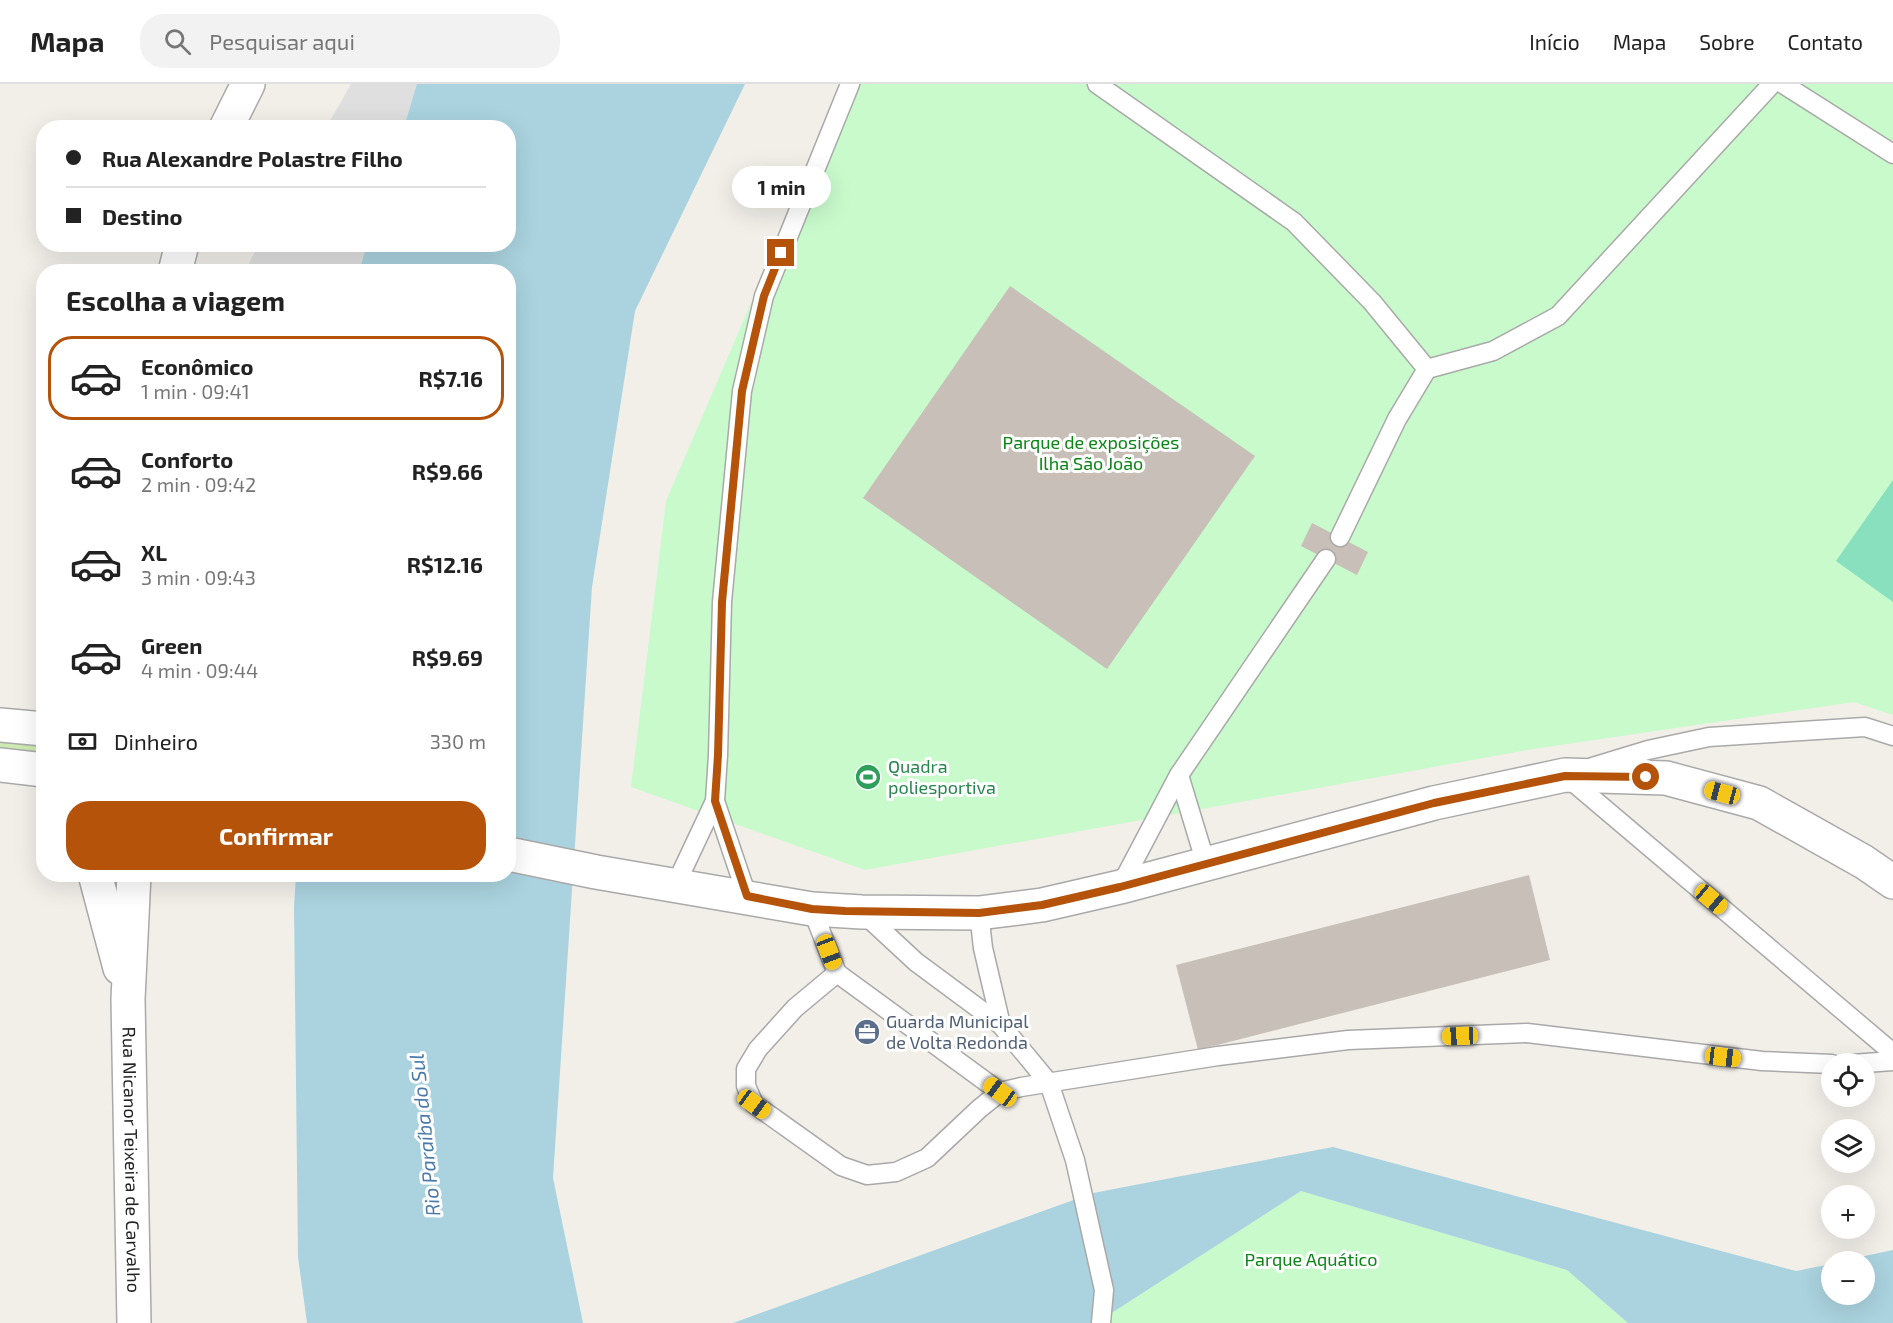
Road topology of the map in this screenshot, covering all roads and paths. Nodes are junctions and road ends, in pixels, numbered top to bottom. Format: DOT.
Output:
graph roads {
  1 [pos="248,84"];
  2 [pos="850,84"];
  3 [pos="1097,84"];
  4 [pos="1772,84"];
  5 [pos="1783,84"];
  6 [pos="230,120"];
  7 [pos="1893,154"];
  8 [pos="1427,369"];
  9 [pos="1340,537"];
  10 [pos="1326,559"];
  11 [pos="0,725"];
  12 [pos="36,728"];
  13 [pos="1893,736"];
  14 [pos="0,765"];
  15 [pos="36,769"];
  16 [pos="1179,775"];
  17 [pos="1565,776"];
  18 [pos="715,801"];
  19 [pos="516,856"];
  20 [pos="1206,864"];
  21 [pos="97,882"];
  22 [pos="134,882"];
  23 [pos="1893,882"];
  24 [pos="671,885"];
  25 [pos="1120,887"];
  26 [pos="747,896"];
  27 [pos="812,909"];
  28 [pos="862,912"];
  29 [pos="979,913"];
  30 [pos="837,973"];
  31 [pos="128,999"];
  32 [pos="1000,1025"];
  33 [pos="1893,1053"];
  34 [pos="1893,1061"];
  35 [pos="1875,1062"];
  36 [pos="1821,1064"];
  37 [pos="1048,1083"];
  38 [pos="1000,1092"];
  39 [pos="134,1323"];
  40 [pos="1101,1323"];
  1 -- 6 [label="street"];
  2 -- 18 [label="lane"];
  3 -- 8 [label="lane"];
  4 -- 8 [label="lane"];
  5 -- 7 [label="lane"];
  8 -- 9 [label="lane"];
  10 -- 16 [label="lane"];
  11 -- 12 [label="street"];
  13 -- 17 [label="lane"];
  14 -- 15 [label="street"];
  16 -- 20 [label="lane"];
  16 -- 25 [label="lane"];
  17 -- 20 [label="street"];
  17 -- 23 [label="street"];
  17 -- 33 [label="lane"];
  18 -- 24 [label="lane"];
  18 -- 26 [label="lane"];
  19 -- 24 [label="street"];
  20 -- 25 [label="street"];
  21 -- 31 [label="street, Rua Nicanor Teixeira de Carvalho"];
  22 -- 31 [label="street, Rua Nicanor Teixeira de Carvalho"];
  24 -- 26 [label="street"];
  25 -- 29 [label="street"];
  26 -- 27 [label="street"];
  27 -- 28 [label="street"];
  27 -- 30 [label="lane"];
  28 -- 29 [label="street"];
  28 -- 32 [label="lane"];
  29 -- 32 [label="lane"];
  30 -- 38 [label="lane"];
  30 -- 38 [label="lane"];
  31 -- 39 [label="street, Rua Nicanor Teixeira de Carvalho"];
  32 -- 37 [label="lane"];
  34 -- 35 [label="lane"];
  36 -- 37 [label="lane"];
  37 -- 38 [label="lane"];
  37 -- 40 [label="lane"];
}
